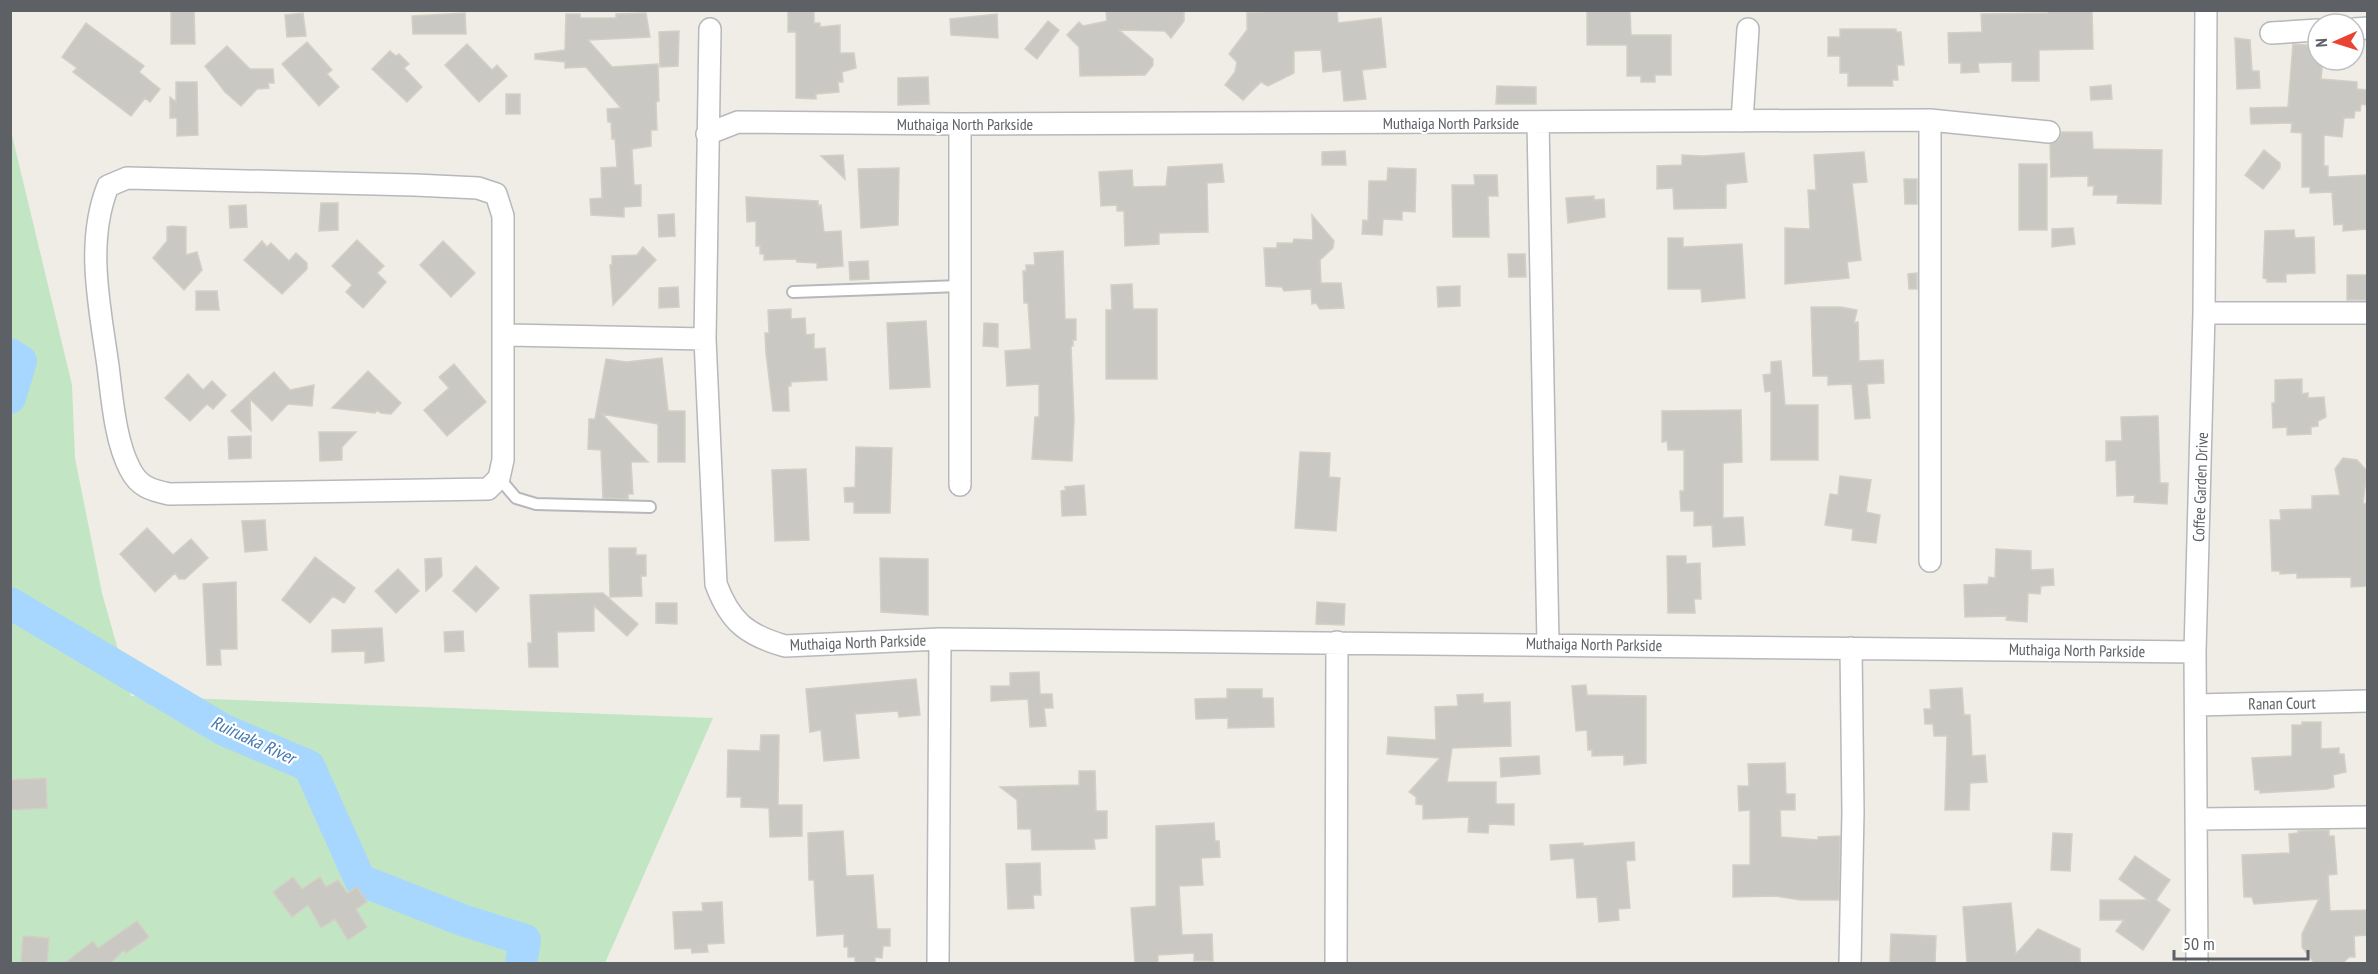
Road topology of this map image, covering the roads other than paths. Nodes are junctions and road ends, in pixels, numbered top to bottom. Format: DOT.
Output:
graph roads {
  1 [pos="2206,10"];
  2 [pos="710,29"];
  3 [pos="1748,29"];
  4 [pos="2306,31"];
  5 [pos="2271,33"];
  6 [pos="1930,120"];
  7 [pos="1742,121"];
  8 [pos="1538,122"];
  9 [pos="960,124"];
  10 [pos="2049,132"];
  11 [pos="707,134"];
  12 [pos="960,286"];
  13 [pos="793,292"];
  14 [pos="2204,313"];
  15 [pos="2367,313"];
  16 [pos="503,335"];
  17 [pos="705,339"];
  18 [pos="499,478"];
  19 [pos="960,485"];
  20 [pos="650,507"];
  21 [pos="1930,561"];
  22 [pos="940,639"];
  23 [pos="1337,642"];
  24 [pos="1548,644"];
  25 [pos="1851,648"];
  26 [pos="2195,652"];
  27 [pos="2367,701"];
  28 [pos="2197,705"];
  29 [pos="2367,817"];
  30 [pos="2197,819"];
  31 [pos="938,963"];
  32 [pos="1336,963"];
  33 [pos="1850,963"];
  34 [pos="2198,963"];
  1 -- 14 [label="street, Coffee Garden Drive"];
  2 -- 11 [label="street"];
  3 -- 7 [label="street"];
  4 -- 5 [label="street"];
  6 -- 7 [label="street, Muthaiga North Parkside"];
  6 -- 10 [label="street, Muthaiga North Parkside"];
  6 -- 21 [label="street"];
  7 -- 8 [label="street, Muthaiga North Parkside"];
  8 -- 9 [label="street, Muthaiga North Parkside"];
  8 -- 24 [label="street"];
  9 -- 11 [label="street, Muthaiga North Parkside"];
  9 -- 12 [label="street"];
  11 -- 17 [label="street, Muthaiga North Parkside"];
  12 -- 13 [label="lane"];
  12 -- 19 [label="street"];
  14 -- 15 [label="street"];
  14 -- 26 [label="street, Coffee Garden Drive"];
  16 -- 17 [label="street"];
  16 -- 18 [label="street"];
  16 -- 18 [label="street"];
  17 -- 22 [label="street, Muthaiga North Parkside"];
  18 -- 20 [label="lane"];
  22 -- 23 [label="street, Muthaiga North Parkside"];
  22 -- 31 [label="street, Muthaiga North Parkside"];
  23 -- 24 [label="street, Muthaiga North Parkside"];
  23 -- 32 [label="street"];
  24 -- 25 [label="street, Muthaiga North Parkside"];
  25 -- 26 [label="street, Muthaiga North Parkside"];
  25 -- 33 [label="street"];
  26 -- 28 [label="street, Coffee Garden Drive"];
  27 -- 28 [label="street, Ranan Court"];
  28 -- 30 [label="street, Coffee Garden Drive"];
  29 -- 30 [label="street"];
  30 -- 34 [label="street, Coffee Garden Drive"];
}
